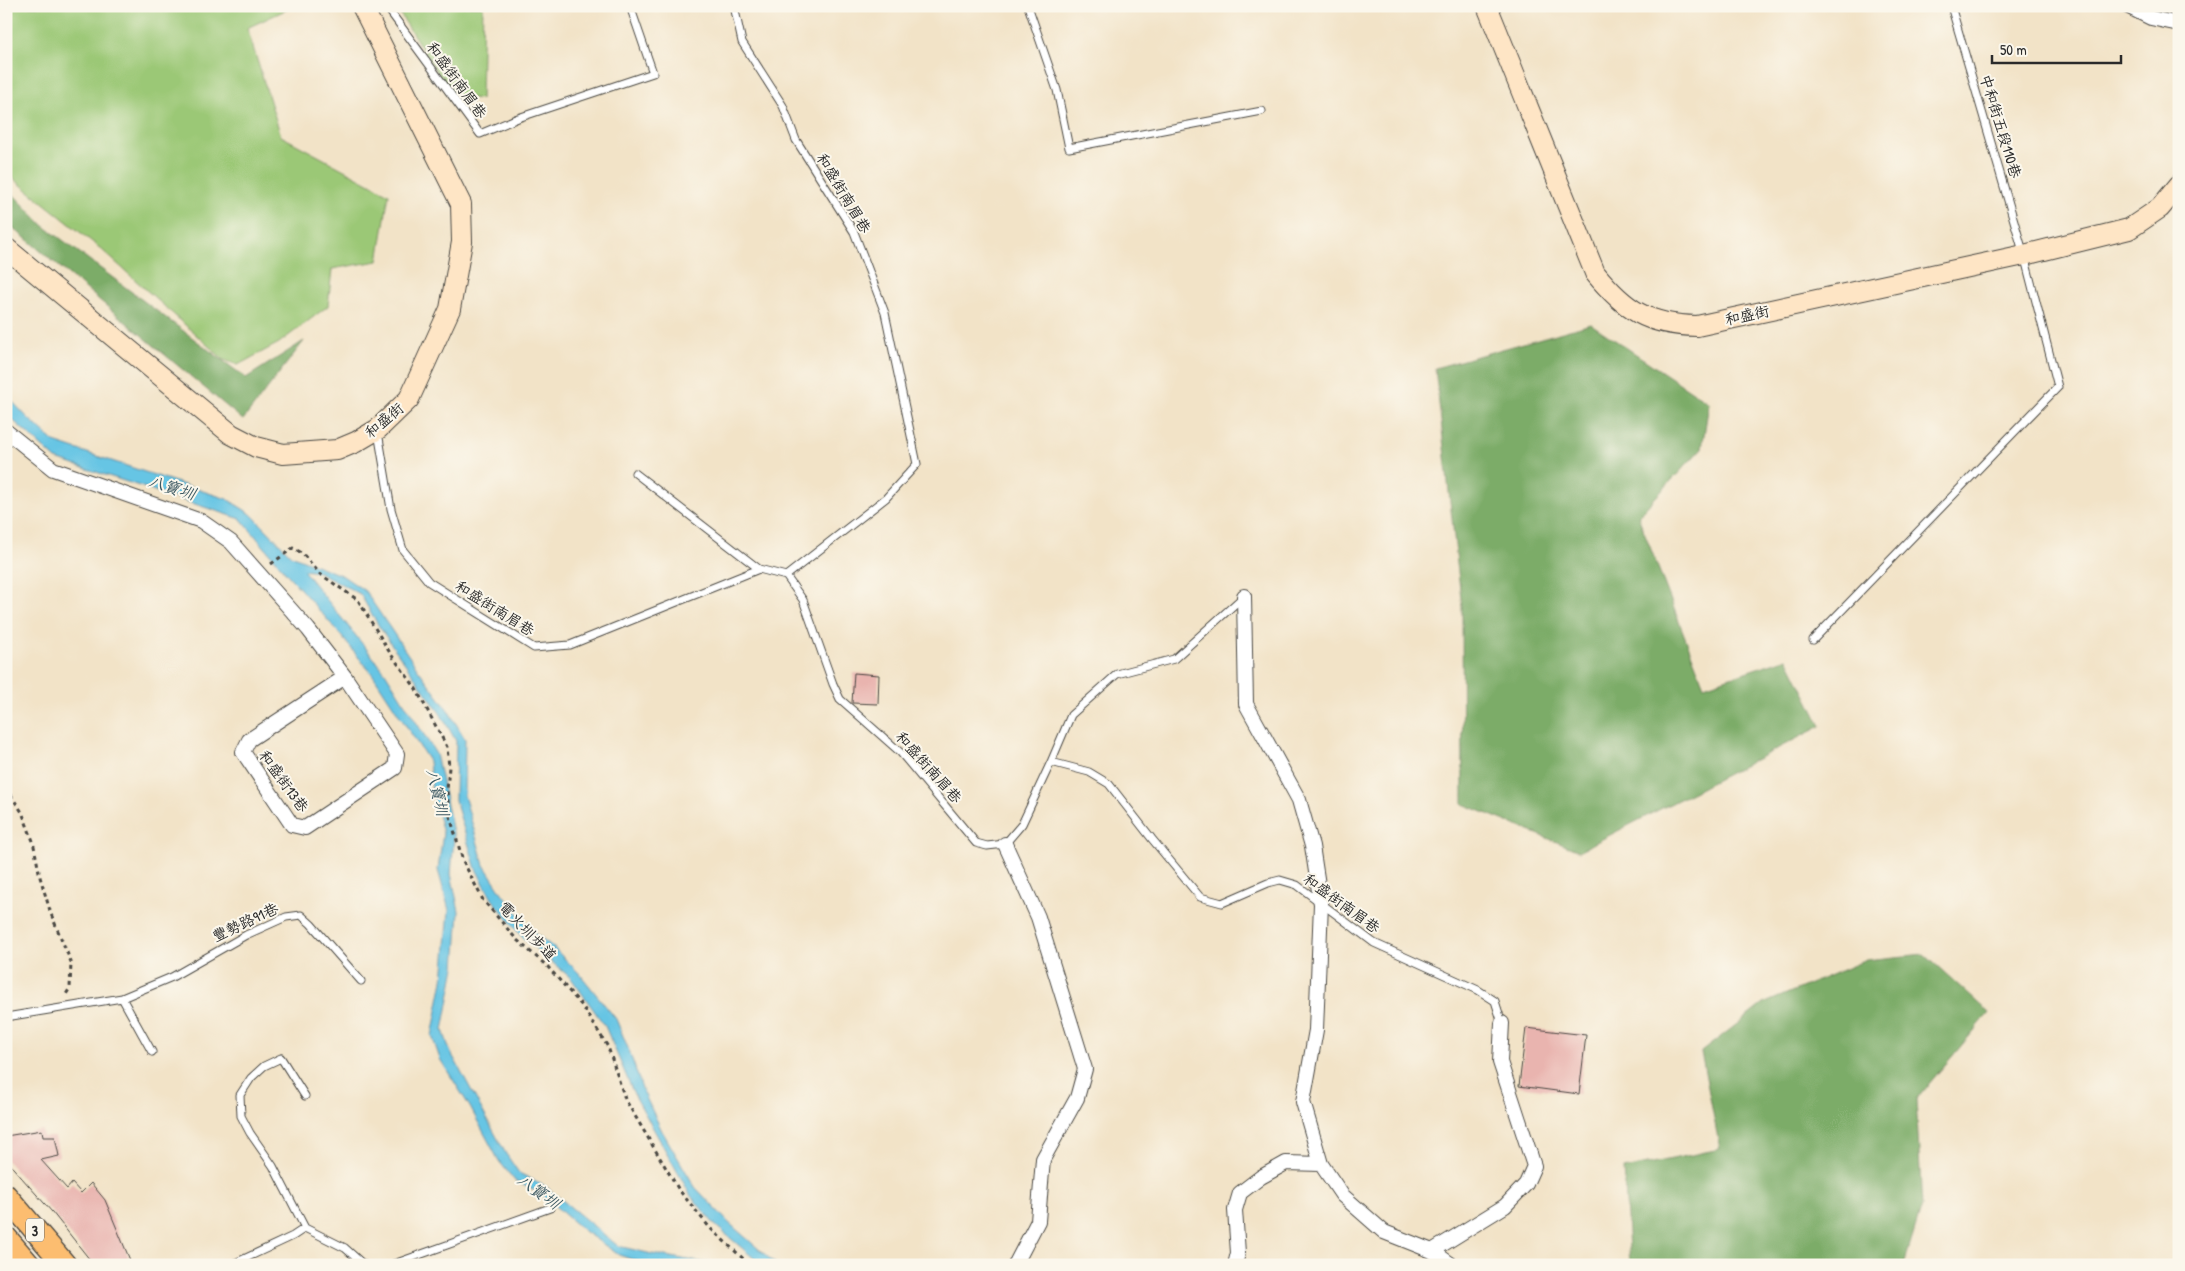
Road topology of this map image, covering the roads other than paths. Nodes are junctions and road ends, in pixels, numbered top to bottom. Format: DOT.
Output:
graph roads {
  1 [pos="362,6"];
  2 [pos="386,6"];
  3 [pos="630,6"];
  4 [pos="734,6"];
  5 [pos="1028,6"];
  6 [pos="1487,6"];
  7 [pos="1950,6"];
  8 [pos="2127,6"];
  9 [pos="2179,24"];
  10 [pos="1262,111"];
  11 [pos="2179,185"];
  12 [pos="6,248"];
  13 [pos="2024,254"];
  14 [pos="378,429"];
  15 [pos="6,431"];
  16 [pos="635,473"];
  17 [pos="759,569"];
  18 [pos="786,576"];
  19 [pos="1244,596"];
  20 [pos="1813,640"];
  21 [pos="345,677"];
  22 [pos="1051,762"];
  23 [pos="1005,844"];
  24 [pos="1321,904"];
  25 [pos="361,981"];
  26 [pos="122,998"];
  27 [pos="6,1016"];
  28 [pos="1502,1023"];
  29 [pos="152,1052"];
  30 [pos="304,1096"];
  31 [pos="1321,1164"];
  32 [pos="6,1196"];
  33 [pos="550,1208"];
  34 [pos="305,1228"];
  35 [pos="6,1238"];
  36 [pos="1432,1251"];
  37 [pos="29,1265"];
  38 [pos="64,1265"];
  39 [pos="231,1265"];
  40 [pos="364,1265"];
  41 [pos="391,1265"];
  42 [pos="1015,1265"];
  43 [pos="1235,1265"];
  44 [pos="1452,1265"];
  1 -- 14 [label="main road, 和盛街"];
  2 -- 3 [label="lane, 和盛街南眉巷"];
  4 -- 18 [label="lane, 和盛街南眉巷"];
  5 -- 10 [label="lane"];
  6 -- 13 [label="main road, 和盛街"];
  7 -- 13 [label="lane, 中和街五段110巷"];
  8 -- 9 [label="street"];
  11 -- 13 [label="main road, 和盛街"];
  12 -- 14 [label="main road, 和盛街"];
  13 -- 20 [label="lane, 中和街五段110巷"];
  14 -- 17 [label="lane, 和盛街南眉巷"];
  15 -- 21 [label="street, 和盛街13巷"];
  16 -- 17 [label="lane"];
  17 -- 18 [label="lane"];
  18 -- 23 [label="lane, 和盛街南眉巷"];
  19 -- 22 [label="lane"];
  19 -- 24 [label="street"];
  21 -- 21 [label="street, 和盛街13巷"];
  22 -- 23 [label="lane"];
  22 -- 24 [label="lane, 和盛街南眉巷"];
  23 -- 42 [label="street"];
  24 -- 28 [label="lane, 和盛街南眉巷"];
  24 -- 31 [label="street"];
  25 -- 26 [label="lane, 豐勢路91巷"];
  26 -- 27 [label="lane, 豐勢路91巷"];
  26 -- 29 [label="lane"];
  28 -- 36 [label="street"];
  30 -- 34 [label="lane"];
  31 -- 36 [label="street"];
  31 -- 43 [label="street"];
  32 -- 38 [label="main road, 3"];
  33 -- 41 [label="lane"];
  34 -- 39 [label="lane"];
  34 -- 40 [label="lane"];
  35 -- 37 [label="main road, 3"];
  36 -- 44 [label="street"];
}
